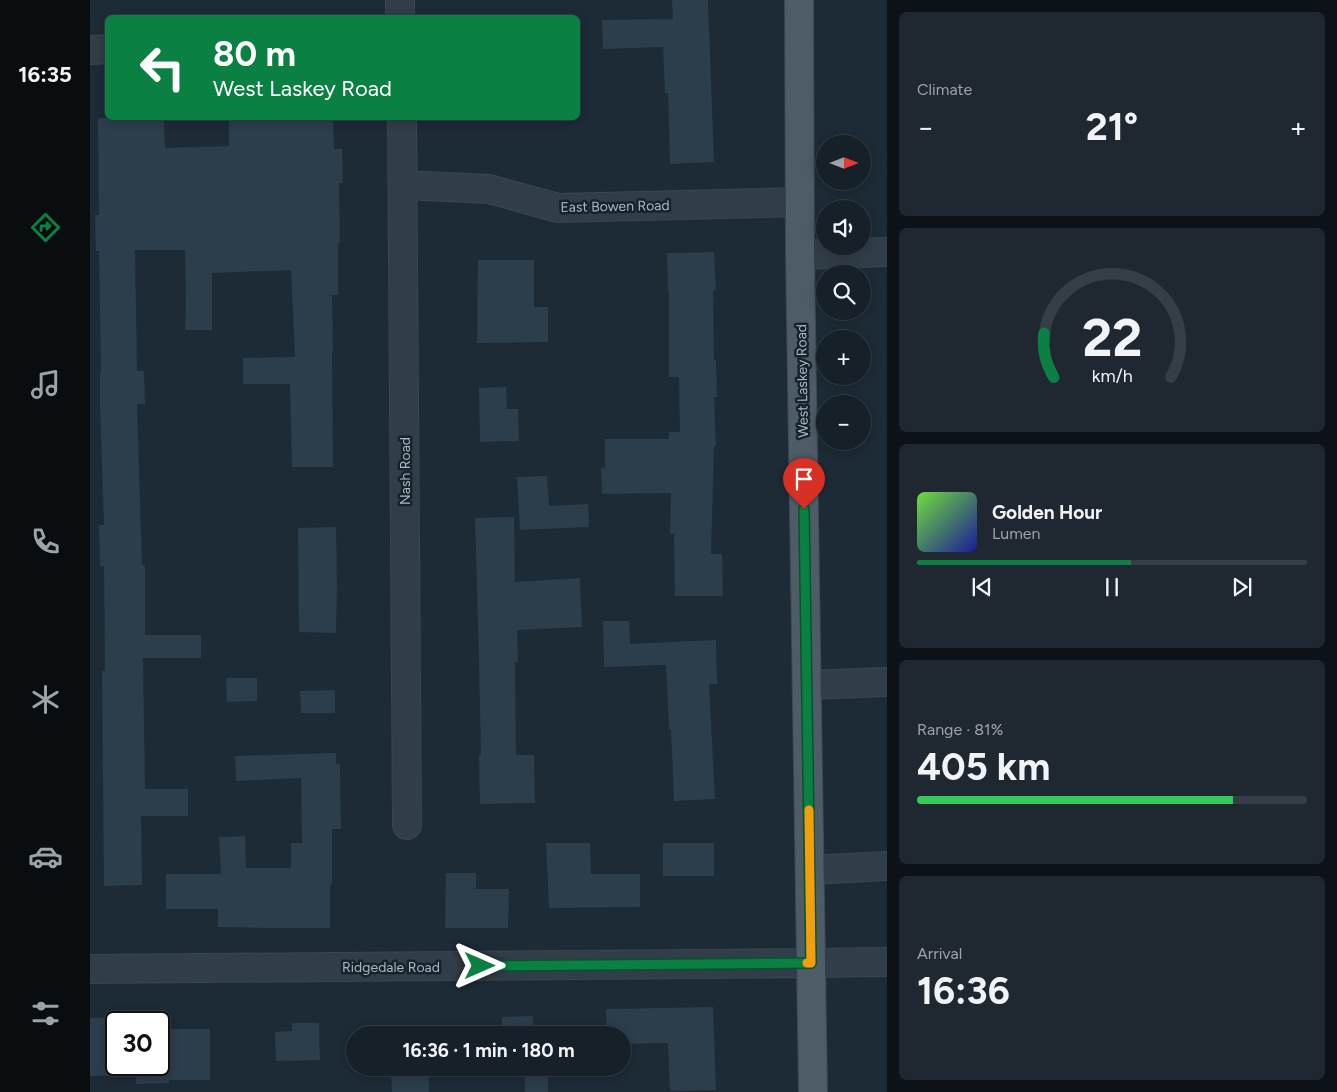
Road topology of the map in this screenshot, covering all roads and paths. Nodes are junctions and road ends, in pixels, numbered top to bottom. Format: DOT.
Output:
graph roads {
  1 [pos="400,0"];
  2 [pos="799,0"];
  3 [pos="400,15"];
  4 [pos="105,49"];
  5 [pos="90,50"];
  6 [pos="402,120"];
  7 [pos="403,185"];
  8 [pos="800,202"];
  9 [pos="887,252"];
  10 [pos="800,255"];
  11 [pos="887,682"];
  12 [pos="807,685"];
  13 [pos="407,825"];
  14 [pos="887,866"];
  15 [pos="810,870"];
  16 [pos="887,962"];
  17 [pos="811,963"];
  18 [pos="90,969"];
  19 [pos="813,1092"];
  1 -- 3 [label="street"];
  2 -- 8 [label="main road, West Laskey Road"];
  4 -- 5 [label="street"];
  6 -- 7 [label="street, Nash Road"];
  7 -- 8 [label="street, East Bowen Road"];
  7 -- 13 [label="street, Nash Road"];
  8 -- 10 [label="main road, West Laskey Road"];
  9 -- 10 [label="street"];
  10 -- 12 [label="main road, West Laskey Road"];
  11 -- 12 [label="street"];
  12 -- 15 [label="main road, West Laskey Road"];
  14 -- 15 [label="street"];
  15 -- 17 [label="main road, West Laskey Road"];
  16 -- 17 [label="street, Ridgedale Road"];
  17 -- 18 [label="street, Ridgedale Road"];
  17 -- 19 [label="main road, West Laskey Road"];
}
